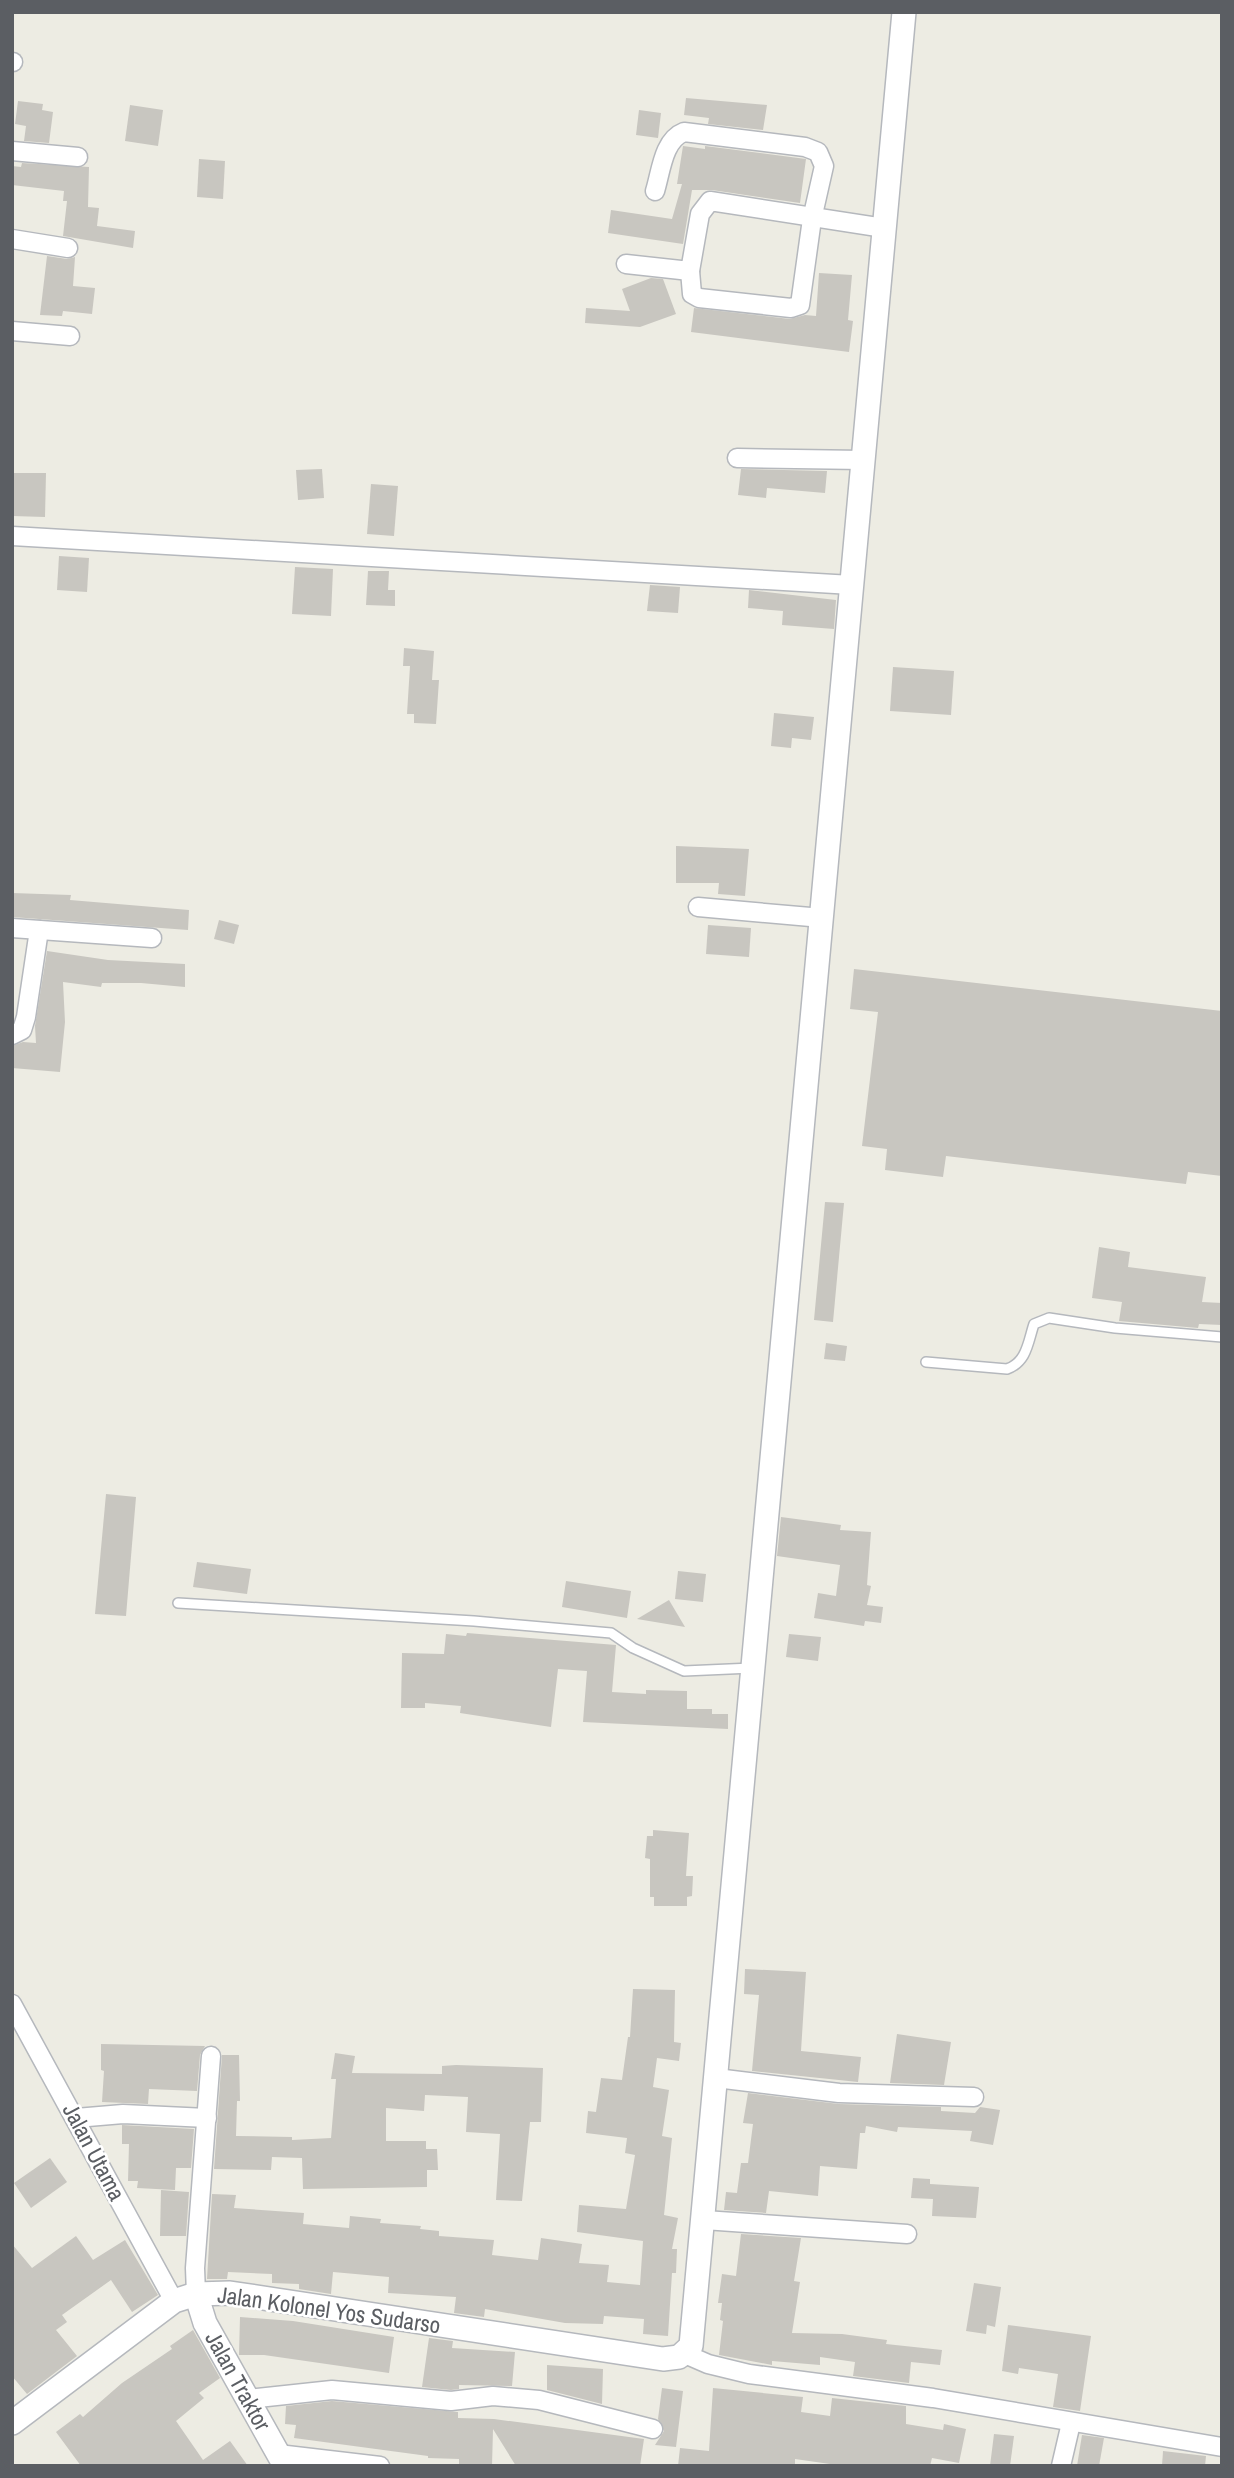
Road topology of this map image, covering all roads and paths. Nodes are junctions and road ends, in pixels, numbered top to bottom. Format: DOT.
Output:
graph roads {
  1 [pos="904,12"];
  2 [pos="12,151"];
  3 [pos="78,157"];
  4 [pos="655,191"];
  5 [pos="812,219"];
  6 [pos="884,228"];
  7 [pos="12,239"];
  8 [pos="68,248"];
  9 [pos="626,264"];
  10 [pos="690,271"];
  11 [pos="12,331"];
  12 [pos="70,336"];
  13 [pos="737,458"];
  14 [pos="863,460"];
  15 [pos="12,536"];
  16 [pos="852,585"];
  17 [pos="698,907"];
  18 [pos="822,918"];
  19 [pos="12,928"];
  20 [pos="39,930"];
  21 [pos="152,939"];
  22 [pos="12,1035"];
  23 [pos="1222,1337"];
  24 [pos="926,1362"];
  25 [pos="178,1603"];
  26 [pos="754,1668"];
  27 [pos="12,2004"];
  28 [pos="211,2056"];
  29 [pos="716,2078"];
  30 [pos="974,2098"];
  31 [pos="76,2118"];
  32 [pos="206,2118"];
  33 [pos="704,2220"];
  34 [pos="907,2234"];
  35 [pos="196,2294"];
  36 [pos="174,2301"];
  37 [pos="685,2354"];
  38 [pos="248,2399"];
  39 [pos="12,2423"];
  40 [pos="1071,2423"];
  41 [pos="653,2429"];
  42 [pos="1222,2447"];
  43 [pos="282,2460"];
  44 [pos="380,2466"];
  45 [pos="1061,2466"];
  1 -- 6 [label="street"];
  2 -- 3 [label="street"];
  4 -- 5 [label="street"];
  5 -- 6 [label="street"];
  5 -- 10 [label="street"];
  5 -- 10 [label="street"];
  6 -- 14 [label="street"];
  7 -- 8 [label="street"];
  9 -- 10 [label="street"];
  11 -- 12 [label="street"];
  13 -- 14 [label="street"];
  14 -- 16 [label="street"];
  15 -- 16 [label="street"];
  16 -- 18 [label="street"];
  17 -- 18 [label="street"];
  18 -- 26 [label="street"];
  19 -- 20 [label="street"];
  20 -- 21 [label="street"];
  20 -- 22 [label="street"];
  23 -- 24 [label="lane"];
  25 -- 26 [label="lane"];
  26 -- 29 [label="street"];
  27 -- 31 [label="street, Jalan Utama"];
  28 -- 32 [label="street"];
  29 -- 30 [label="street"];
  29 -- 33 [label="street"];
  31 -- 32 [label="street"];
  31 -- 36 [label="street, Jalan Utama"];
  32 -- 35 [label="street"];
  33 -- 34 [label="street"];
  33 -- 37 [label="street"];
  35 -- 36 [label="street, Jalan Kolonel Yos Sudarso"];
  35 -- 37 [label="street, Jalan Kolonel Yos Sudarso"];
  35 -- 38 [label="street, Jalan Traktor"];
  36 -- 39 [label="street, Jalan Kolonel Yos Sudarso"];
  37 -- 40 [label="street"];
  38 -- 41 [label="street"];
  38 -- 43 [label="street, Jalan Traktor"];
  40 -- 42 [label="street"];
  40 -- 45 [label="street"];
  43 -- 44 [label="street"];
}
